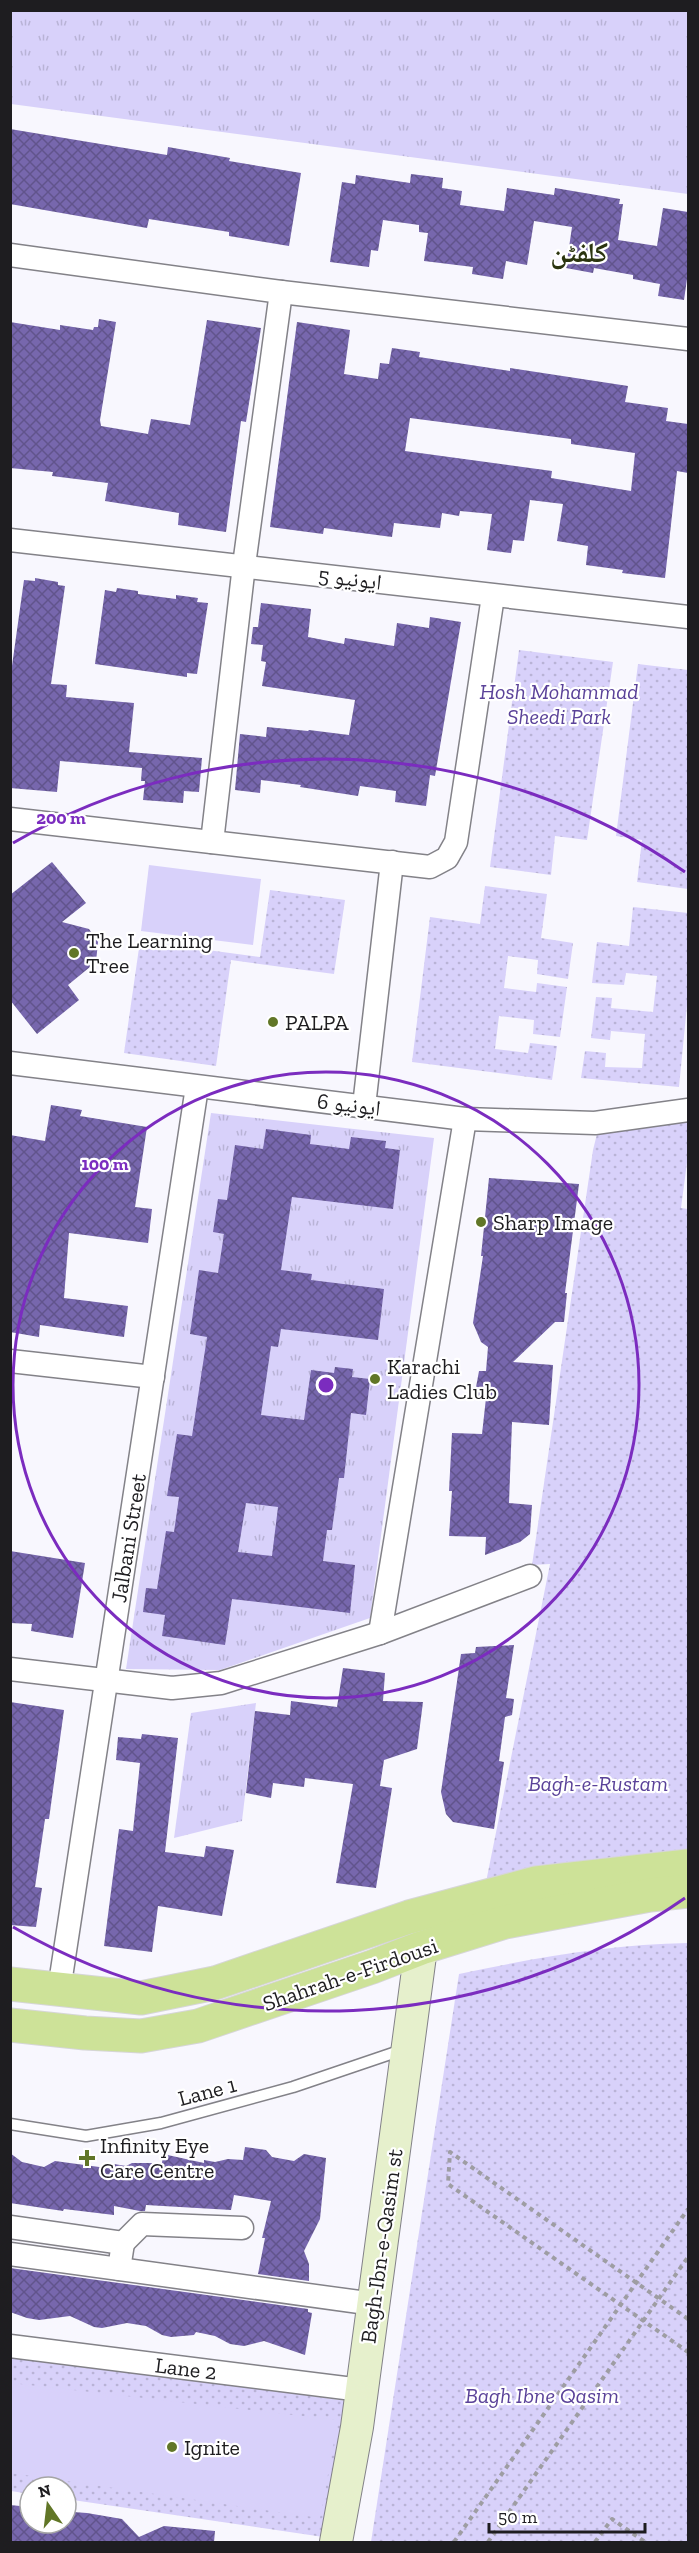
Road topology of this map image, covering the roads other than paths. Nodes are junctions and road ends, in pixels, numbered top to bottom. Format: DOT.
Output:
graph roads {
  1 [pos="10,255"];
  2 [pos="281,292"];
  3 [pos="688,339"];
  4 [pos="10,540"];
  5 [pos="244,565"];
  6 [pos="493,596"];
  7 [pos="688,617"];
  8 [pos="10,819"];
  9 [pos="212,842"];
  10 [pos="392,862"];
  11 [pos="10,1062"];
  12 [pos="197,1087"];
  13 [pos="363,1106"];
  14 [pos="688,1110"];
  15 [pos="465,1119"];
  16 [pos="10,1361"];
  17 [pos="153,1377"];
  18 [pos="530,1576"];
  19 [pos="380,1632"];
  20 [pos="10,1669"];
  21 [pos="106,1682"];
  22 [pos="688,1866"];
  23 [pos="688,1891"];
  24 [pos="421,1948"];
  25 [pos="10,1984"];
  26 [pos="59,1990"];
  27 [pos="10,2025"];
  28 [pos="408,2048"];
  29 [pos="10,2124"];
  30 [pos="10,2227"];
  31 [pos="242,2228"];
  32 [pos="123,2243"];
  33 [pos="10,2254"];
  34 [pos="119,2269"];
  35 [pos="374,2304"];
  36 [pos="10,2346"];
  37 [pos="361,2390"];
  38 [pos="336,2542"];
  1 -- 2 [label="street"];
  2 -- 3 [label="street"];
  2 -- 5 [label="street"];
  4 -- 5 [label="street, ایونیو 5"];
  5 -- 6 [label="street, ایونیو 5"];
  5 -- 9 [label="street"];
  6 -- 7 [label="street, ایونیو 5"];
  6 -- 10 [label="street"];
  8 -- 9 [label="street"];
  9 -- 10 [label="street"];
  10 -- 13 [label="street"];
  11 -- 12 [label="street, ایونیو 6"];
  12 -- 13 [label="street, ایونیو 6"];
  12 -- 17 [label="street, Jalbani Street"];
  13 -- 15 [label="street, ایونیو 6"];
  14 -- 15 [label="street, ایونیو 6"];
  15 -- 19 [label="street"];
  16 -- 17 [label="street"];
  17 -- 21 [label="street, Jalbani Street"];
  18 -- 19 [label="street"];
  19 -- 21 [label="street"];
  20 -- 21 [label="street"];
  21 -- 26 [label="street, Jalbani Street"];
  22 -- 26 [label="main road, Shahrah-e-Firdousi"];
  23 -- 24 [label="main road, Shahrah-e-Firdousi"];
  24 -- 27 [label="main road, Shahrah-e-Firdousi"];
  24 -- 28 [label="street, Bagh-Ibn-e-Qasim st"];
  25 -- 26 [label="main road, Shahrah-e-Firdousi"];
  28 -- 29 [label="lane, Lane 1"];
  28 -- 35 [label="street, Bagh-Ibn-e-Qasim st"];
  30 -- 32 [label="street"];
  31 -- 32 [label="street"];
  32 -- 34 [label="street"];
  33 -- 34 [label="street"];
  34 -- 35 [label="street"];
  35 -- 37 [label="street, Bagh-Ibn-e-Qasim st"];
  36 -- 37 [label="street, Lane 2"];
  37 -- 38 [label="street, Bagh-Ibn-e-Qasim st"];
}
